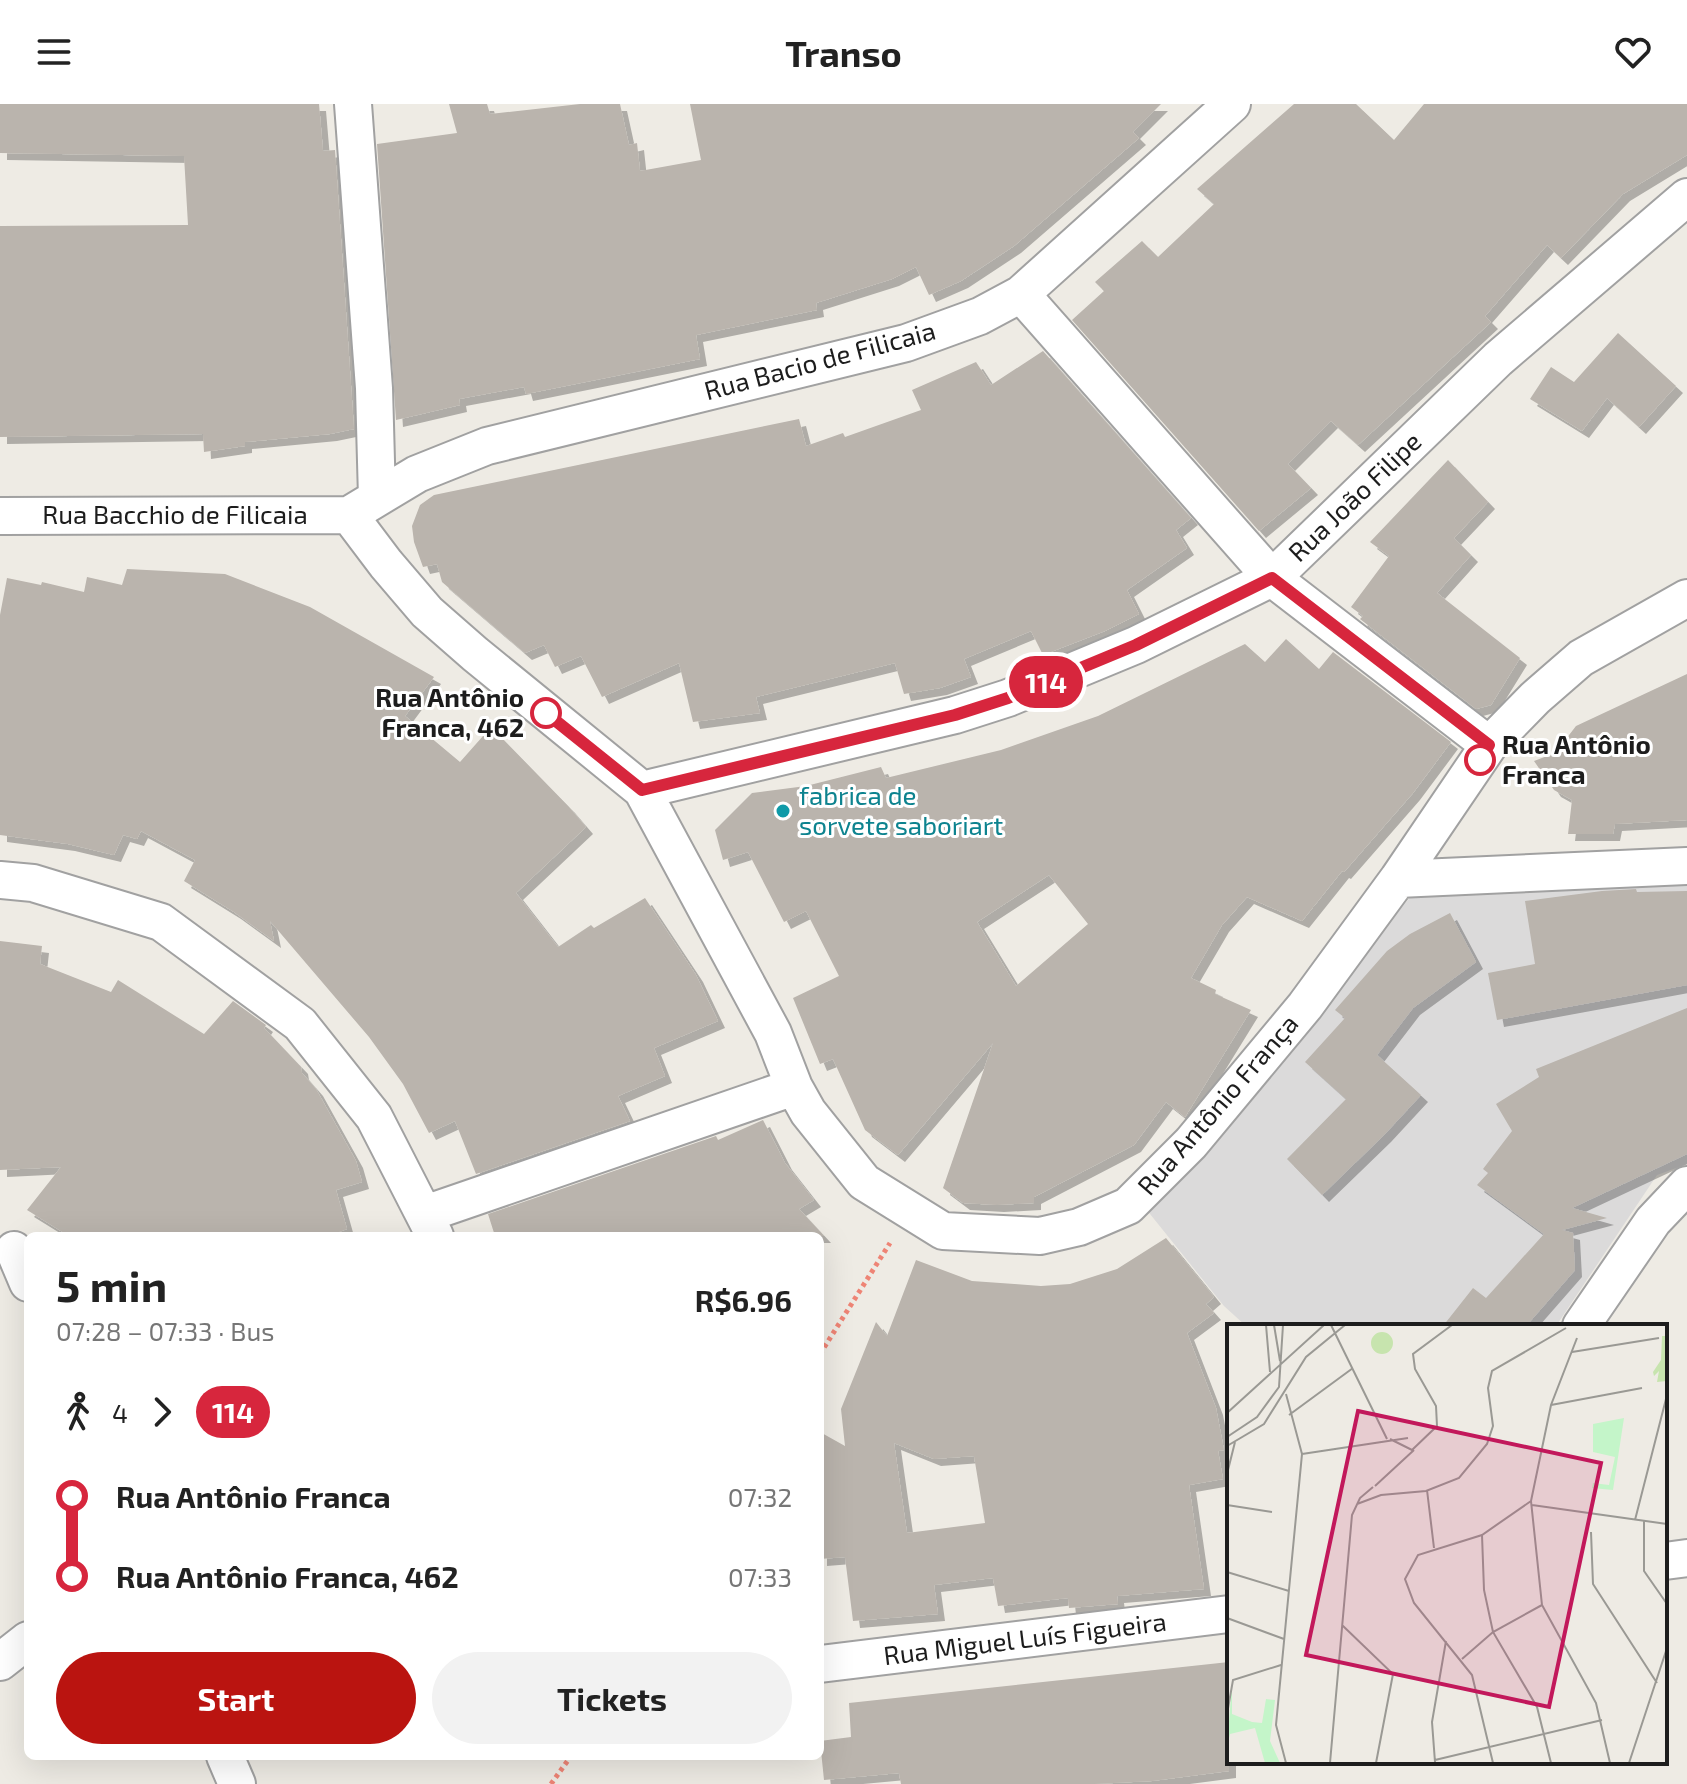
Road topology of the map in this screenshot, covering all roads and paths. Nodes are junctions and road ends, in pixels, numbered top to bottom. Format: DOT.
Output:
graph roads {
  1 [pos="353,104"];
  2 [pos="1232,104"];
  3 [pos="1687,197"];
  4 [pos="1021,294"];
  5 [pos="363,506"];
  6 [pos="0,516"];
  7 [pos="1272,578"];
  8 [pos="1687,598"];
  9 [pos="1489,745"];
  10 [pos="642,790"];
  11 [pos="1687,866"];
  12 [pos="1398,879"];
  13 [pos="0,880"];
  14 [pos="794,1087"];
  15 [pos="1687,1185"];
  16 [pos="910,1210"];
  17 [pos="430,1225"];
  18 [pos="14,1250"];
  19 [pos="24,1274"];
  20 [pos="1582,1324"];
  21 [pos="824,1348"];
  22 [pos="1687,1558"];
  23 [pos="1667,1561"];
  24 [pos="1227,1614"];
  25 [pos="24,1643"];
  26 [pos="0,1662"];
  27 [pos="824,1664"];
  28 [pos="227,1760"];
  29 [pos="568,1760"];
  30 [pos="237,1784"];
  31 [pos="551,1784"];
  1 -- 5 [label="street"];
  2 -- 4 [label="street, Rua Bacio de Filicaia"];
  3 -- 7 [label="street, Rua João Filipe"];
  4 -- 5 [label="street, Rua Bacio de Filicaia"];
  4 -- 7 [label="street"];
  5 -- 6 [label="street, Rua Bacchio de Filicaia"];
  5 -- 10 [label="street, Rua Antônio França"];
  7 -- 9 [label="street"];
  7 -- 10 [label="street, Rua João Filipe"];
  8 -- 9 [label="street, Rua Antônio França"];
  9 -- 12 [label="street, Rua Antônio França"];
  10 -- 14 [label="street, Rua Antônio França"];
  11 -- 12 [label="street"];
  12 -- 16 [label="street, Rua Antônio França"];
  13 -- 17 [label="street"];
  14 -- 16 [label="street, Rua Antônio França"];
  14 -- 17 [label="street"];
  15 -- 20 [label="street"];
  16 -- 21 [label="path"];
  18 -- 19 [label="street"];
  22 -- 23 [label="street"];
  24 -- 27 [label="street, Rua Miguel Luís Figueira"];
  25 -- 26 [label="street"];
  28 -- 30 [label="street"];
  29 -- 31 [label="path"];
}
